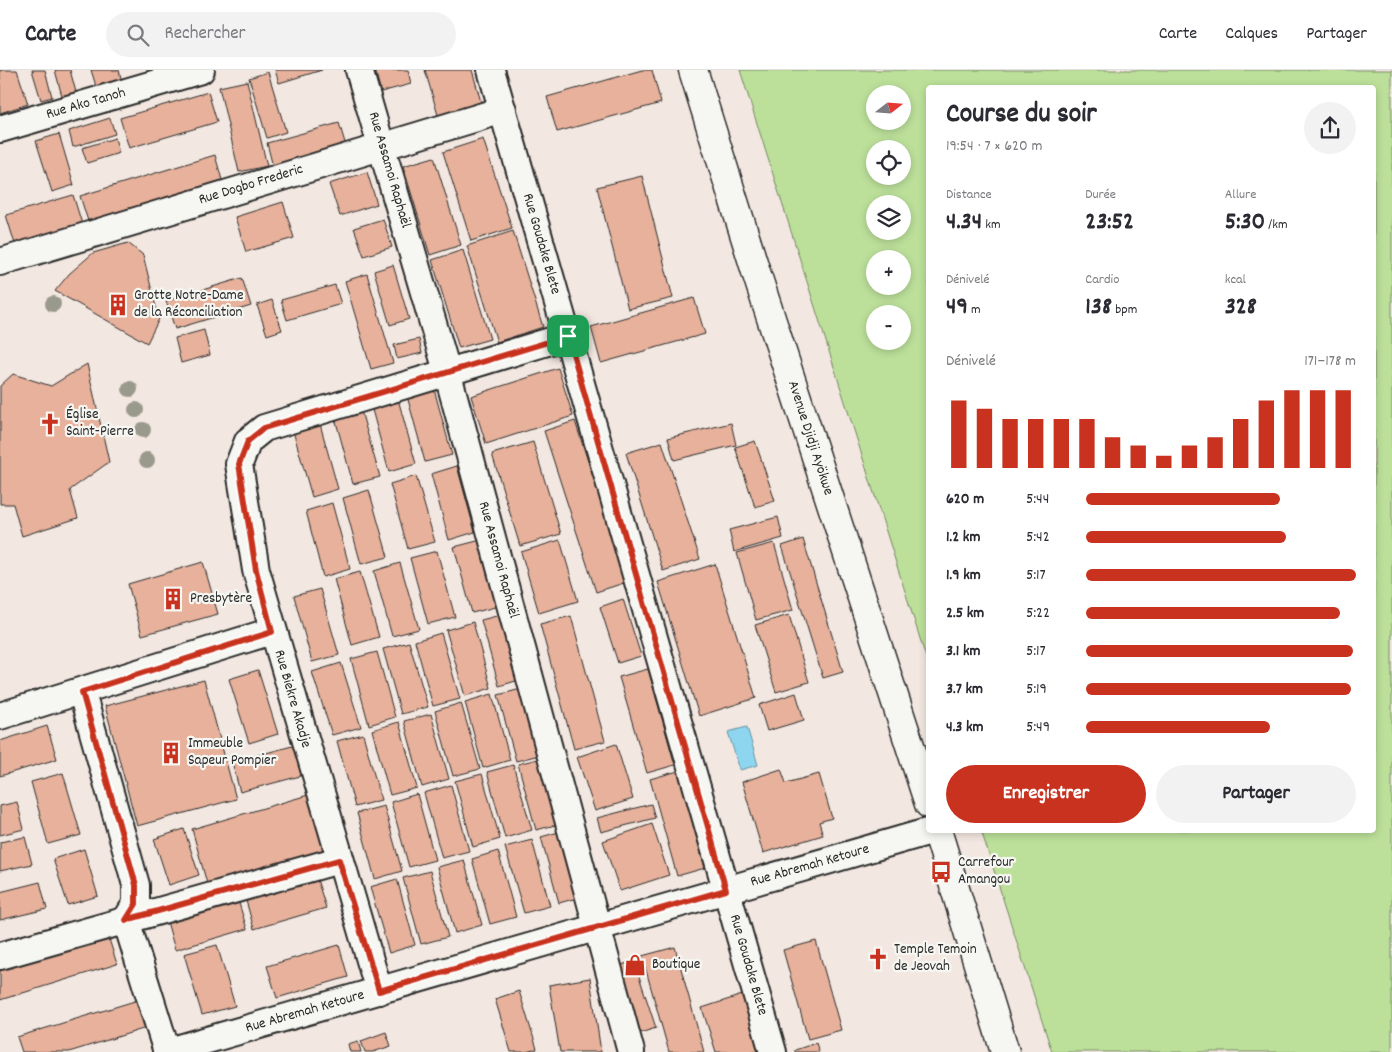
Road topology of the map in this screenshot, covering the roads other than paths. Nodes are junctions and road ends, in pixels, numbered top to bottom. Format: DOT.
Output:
graph roads {
  1 [pos="201,70"];
  2 [pos="359,70"];
  3 [pos="491,70"];
  4 [pos="693,70"];
  5 [pos="503,110"];
  6 [pos="0,129"];
  7 [pos="381,146"];
  8 [pos="0,262"];
  9 [pos="568,336"];
  10 [pos="447,371"];
  11 [pos="272,632"];
  12 [pos="82,692"];
  13 [pos="0,716"];
  14 [pos="926,795"];
  15 [pos="926,833"];
  16 [pos="937,833"];
  17 [pos="339,860"];
  18 [pos="726,890"];
  19 [pos="126,920"];
  20 [pos="597,928"];
  21 [pos="0,956"];
  22 [pos="379,991"];
  23 [pos="167,1052"];
  24 [pos="631,1052"];
  25 [pos="773,1052"];
  26 [pos="1005,1052"];
  1 -- 6 [label="street, Rue Ako Tanoh"];
  2 -- 7 [label="street, Rue Assamoi Raphaël"];
  3 -- 5 [label="street, Rue Goudake Blete"];
  4 -- 14 [label="street, Avenue Djidji Ayökwe"];
  5 -- 7 [label="street, Rue Dogbo Frederic"];
  5 -- 9 [label="street, Rue Goudake Blete"];
  7 -- 8 [label="street, Rue Dogbo Frederic"];
  7 -- 10 [label="street, Rue Assamoi Raphaël"];
  9 -- 10 [label="street, Rue Biekre Akadje"];
  9 -- 18 [label="street, Rue Goudake Blete"];
  10 -- 11 [label="street, Rue Biekre Akadje"];
  10 -- 20 [label="street, Rue Assamoi Raphaël"];
  11 -- 12 [label="street"];
  11 -- 17 [label="street, Rue Biekre Akadje"];
  12 -- 13 [label="street"];
  12 -- 19 [label="street"];
  15 -- 18 [label="street, Rue Abremah Ketoure"];
  16 -- 26 [label="street"];
  17 -- 19 [label="street"];
  17 -- 22 [label="street, Rue Biekre Akadje"];
  18 -- 20 [label="street, Rue Abremah Ketoure"];
  18 -- 25 [label="street, Rue Goudake Blete"];
  19 -- 21 [label="street"];
  19 -- 23 [label="street"];
  20 -- 22 [label="street, Rue Abremah Ketoure"];
  20 -- 24 [label="street, Rue Assamoi Raphaël"];
  22 -- 23 [label="street, Rue Abremah Ketoure"];
}
